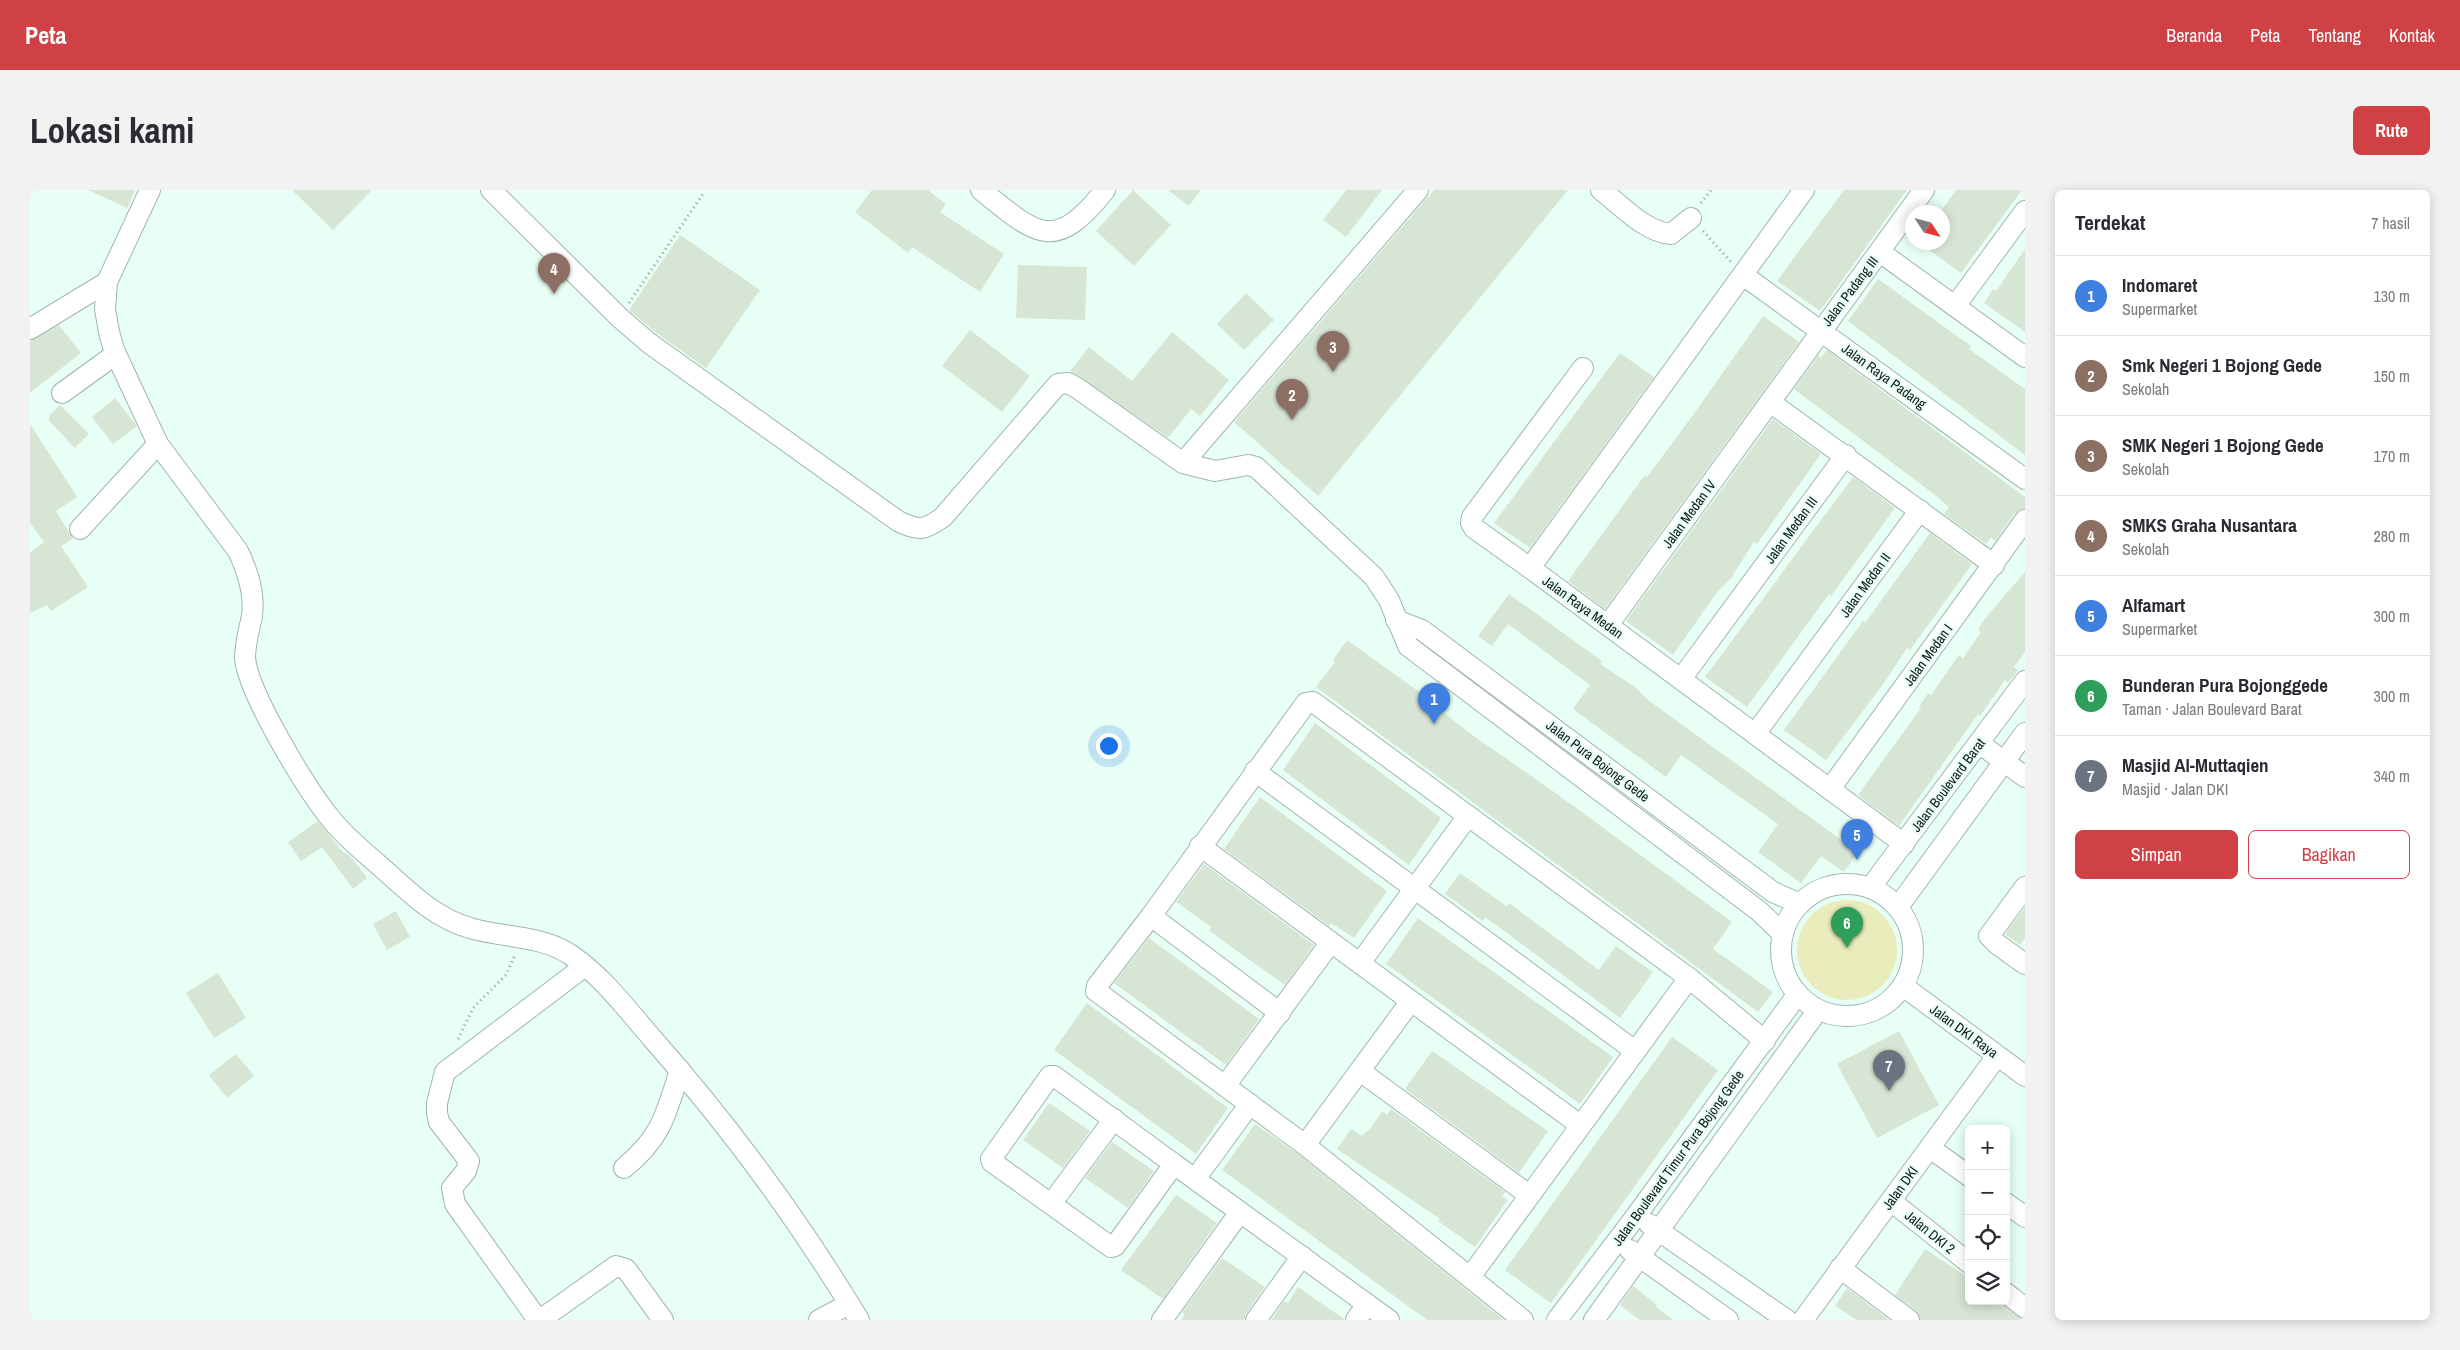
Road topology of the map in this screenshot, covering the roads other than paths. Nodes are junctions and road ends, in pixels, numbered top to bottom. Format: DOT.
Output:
graph roads {
  1 [pos="150,190"];
  2 [pos="492,190"];
  3 [pos="981,190"];
  4 [pos="1105,190"];
  5 [pos="1418,190"];
  6 [pos="1601,190"];
  7 [pos="1804,190"];
  8 [pos="1924,190"];
  9 [pos="2025,211"];
  10 [pos="1690,218"];
  11 [pos="1880,252"];
  12 [pos="1743,275"];
  13 [pos="107,282"];
  14 [pos="1955,306"];
  15 [pos="30,329"];
  16 [pos="1821,330"];
  17 [pos="116,354"];
  18 [pos="2025,357"];
  19 [pos="1583,368"];
  20 [pos="62,393"];
  21 [pos="1770,402"];
  22 [pos="158,444"];
  23 [pos="1846,455"];
  24 [pos="1182,463"];
  25 [pos="2025,478"];
  26 [pos="1920,510"];
  27 [pos="2025,520"];
  28 [pos="80,529"];
  29 [pos="1994,565"];
  30 [pos="1530,568"];
  31 [pos="1396,620"];
  32 [pos="1608,626"];
  33 [pos="1681,679"];
  34 [pos="2025,681"];
  35 [pos="2025,733"];
  36 [pos="1755,734"];
  37 [pos="1979,743"];
  38 [pos="2004,762"];
  39 [pos="1255,771"];
  40 [pos="2025,777"];
  41 [pos="1830,789"];
  42 [pos="1468,816"];
  43 [pos="1904,844"];
  44 [pos="1200,846"];
  45 [pos="2025,887"];
  46 [pos="1415,888"];
  47 [pos="1870,888"];
  48 [pos="1800,904"];
  49 [pos="1898,907"];
  50 [pos="1151,916"];
  51 [pos="1783,934"];
  52 [pos="1331,942"];
  53 [pos="1360,964"];
  54 [pos="2025,964"];
  55 [pos="585,966"];
  56 [pos="1689,978"];
  57 [pos="1903,986"];
  58 [pos="1797,995"];
  59 [pos="1411,1001"];
  60 [pos="1818,1010"];
  61 [pos="1280,1013"];
  62 [pos="1765,1041"];
  63 [pos="1635,1051"];
  64 [pos="1997,1056"];
  65 [pos="680,1070"];
  66 [pos="1360,1071"];
  67 [pos="2025,1076"];
  68 [pos="1225,1086"];
  69 [pos="1250,1104"];
  70 [pos="1114,1118"];
  71 [pos="1580,1126"];
  72 [pos="1305,1145"];
  73 [pos="1930,1148"];
  74 [pos="1174,1164"];
  75 [pos="624,1168"];
  76 [pos="1965,1173"];
  77 [pos="1195,1179"];
  78 [pos="1529,1195"];
  79 [pos="1891,1201"];
  80 [pos="1051,1204"];
  81 [pos="2010,1206"];
  82 [pos="1240,1212"];
  83 [pos="1636,1216"];
  84 [pos="2025,1217"];
  85 [pos="1659,1230"];
  86 [pos="1617,1241"];
  87 [pos="1302,1256"];
  88 [pos="1640,1257"];
  89 [pos="1965,1260"];
  90 [pos="1840,1268"];
  91 [pos="1470,1277"];
  92 [pos="2010,1296"];
  93 [pos="1367,1304"];
  94 [pos="2025,1308"];
  95 [pos="854,1312"];
  96 [pos="539,1320"];
  97 [pos="663,1320"];
  98 [pos="818,1320"];
  99 [pos="1162,1320"];
  100 [pos="1256,1320"];
  101 [pos="1356,1320"];
  102 [pos="1389,1320"];
  103 [pos="1523,1320"];
  104 [pos="1557,1320"];
  105 [pos="1594,1320"];
  106 [pos="1728,1320"];
  107 [pos="1787,1320"];
  108 [pos="1804,1320"];
  109 [pos="1909,1320"];
  1 -- 13 [label="street"];
  2 -- 24 [label="street"];
  3 -- 4 [label="street"];
  5 -- 24 [label="street"];
  6 -- 10 [label="street"];
  7 -- 12 [label="street"];
  8 -- 11 [label="street, Jalan Padang III"];
  9 -- 14 [label="street"];
  11 -- 14 [label="street, Jalan Padang III"];
  11 -- 16 [label="street, Jalan Padang III"];
  12 -- 16 [label="street, Jalan Raya Padang"];
  12 -- 30 [label="street, Jalan Raya Medan"];
  13 -- 15 [label="street"];
  13 -- 17 [label="street"];
  14 -- 18 [label="street, Jalan Padang III"];
  16 -- 21 [label="street, Jalan Medan IV"];
  16 -- 25 [label="street, Jalan Raya Padang"];
  17 -- 20 [label="street"];
  17 -- 22 [label="street"];
  19 -- 30 [label="street"];
  21 -- 23 [label="street"];
  21 -- 32 [label="street, Jalan Medan IV"];
  22 -- 28 [label="street"];
  22 -- 55 [label="street"];
  23 -- 26 [label="street"];
  23 -- 33 [label="street, Jalan Medan III"];
  24 -- 31 [label="street"];
  26 -- 29 [label="street"];
  26 -- 36 [label="street, Jalan Medan II"];
  27 -- 29 [label="street, Jalan Medan I"];
  29 -- 41 [label="street, Jalan Medan I"];
  30 -- 32 [label="street, Jalan Raya Medan"];
  31 -- 48 [label="street, Jalan Pura Bojong Gede"];
  31 -- 51 [label="street"];
  32 -- 33 [label="street, Jalan Raya Medan"];
  33 -- 36 [label="street, Jalan Raya Medan"];
  34 -- 37 [label="street, Jalan Boulevard Barat"];
  35 -- 38 [label="street"];
  36 -- 41 [label="street, Jalan Raya Medan"];
  37 -- 38 [label="street"];
  37 -- 43 [label="street, Jalan Boulevard Barat"];
  38 -- 40 [label="street"];
  38 -- 49 [label="street"];
  39 -- 42 [label="street"];
  39 -- 44 [label="street"];
  39 -- 46 [label="street"];
  41 -- 43 [label="street, Jalan Raya Medan"];
  42 -- 46 [label="street"];
  42 -- 56 [label="street"];
  43 -- 47 [label="street, Jalan Boulevard Barat"];
  44 -- 50 [label="street"];
  44 -- 52 [label="street"];
  45 -- 54 [label="street"];
  46 -- 53 [label="street"];
  46 -- 63 [label="street"];
  47 -- 48 [label="street"];
  47 -- 49 [label="street"];
  48 -- 51 [label="street"];
  49 -- 57 [label="street"];
  50 -- 61 [label="street"];
  50 -- 68 [label="street"];
  51 -- 58 [label="street"];
  52 -- 53 [label="street"];
  52 -- 61 [label="street"];
  53 -- 59 [label="street"];
  55 -- 65 [label="street"];
  55 -- 96 [label="street"];
  56 -- 62 [label="street"];
  56 -- 63 [label="street"];
  57 -- 60 [label="street"];
  57 -- 64 [label="street, Jalan DKI Raya"];
  58 -- 60 [label="street"];
  58 -- 62 [label="street, Jalan Boulevard Timur Pura Bojong Gede"];
  59 -- 66 [label="street"];
  59 -- 71 [label="street"];
  60 -- 85 [label="street, Jalan Boulevard Timur Pura Bojong Gede"];
  61 -- 68 [label="street"];
  62 -- 83 [label="street, Jalan Boulevard Timur Pura Bojong Gede"];
  63 -- 71 [label="street"];
  64 -- 67 [label="street, Jalan DKI Raya"];
  64 -- 73 [label="street, Jalan DKI"];
  65 -- 75 [label="street"];
  65 -- 95 [label="street"];
  66 -- 72 [label="street"];
  66 -- 78 [label="street"];
  68 -- 69 [label="street"];
  69 -- 72 [label="street"];
  69 -- 77 [label="street"];
  70 -- 74 [label="street"];
  70 -- 80 [label="street"];
  70 -- 80 [label="street"];
  71 -- 78 [label="street"];
  72 -- 91 [label="street"];
  73 -- 76 [label="street"];
  73 -- 79 [label="street, Jalan DKI"];
  74 -- 77 [label="street"];
  74 -- 80 [label="street"];
  77 -- 82 [label="street"];
  78 -- 91 [label="street"];
  79 -- 89 [label="street, Jalan DKI 2"];
  79 -- 90 [label="street, Jalan DKI"];
  81 -- 84 [label="street"];
  82 -- 87 [label="street"];
  82 -- 99 [label="street"];
  83 -- 85 [label="street"];
  83 -- 86 [label="street, Jalan Boulevard Timur Pura Bojong Gede"];
  85 -- 88 [label="street, Jalan Boulevard Timur Pura Bojong Gede"];
  85 -- 107 [label="street"];
  86 -- 88 [label="street"];
  86 -- 104 [label="street, Jalan Boulevard Timur Pura Bojong Gede"];
  87 -- 93 [label="street"];
  87 -- 100 [label="street"];
  88 -- 105 [label="street, Jalan Boulevard Timur Pura Bojong Gede"];
  88 -- 106 [label="street"];
  90 -- 108 [label="street, Jalan DKI"];
  90 -- 109 [label="street"];
  91 -- 103 [label="street"];
  92 -- 94 [label="street"];
  93 -- 101 [label="street"];
  93 -- 102 [label="street"];
  95 -- 98 [label="street"];
  96 -- 97 [label="street"];
}
